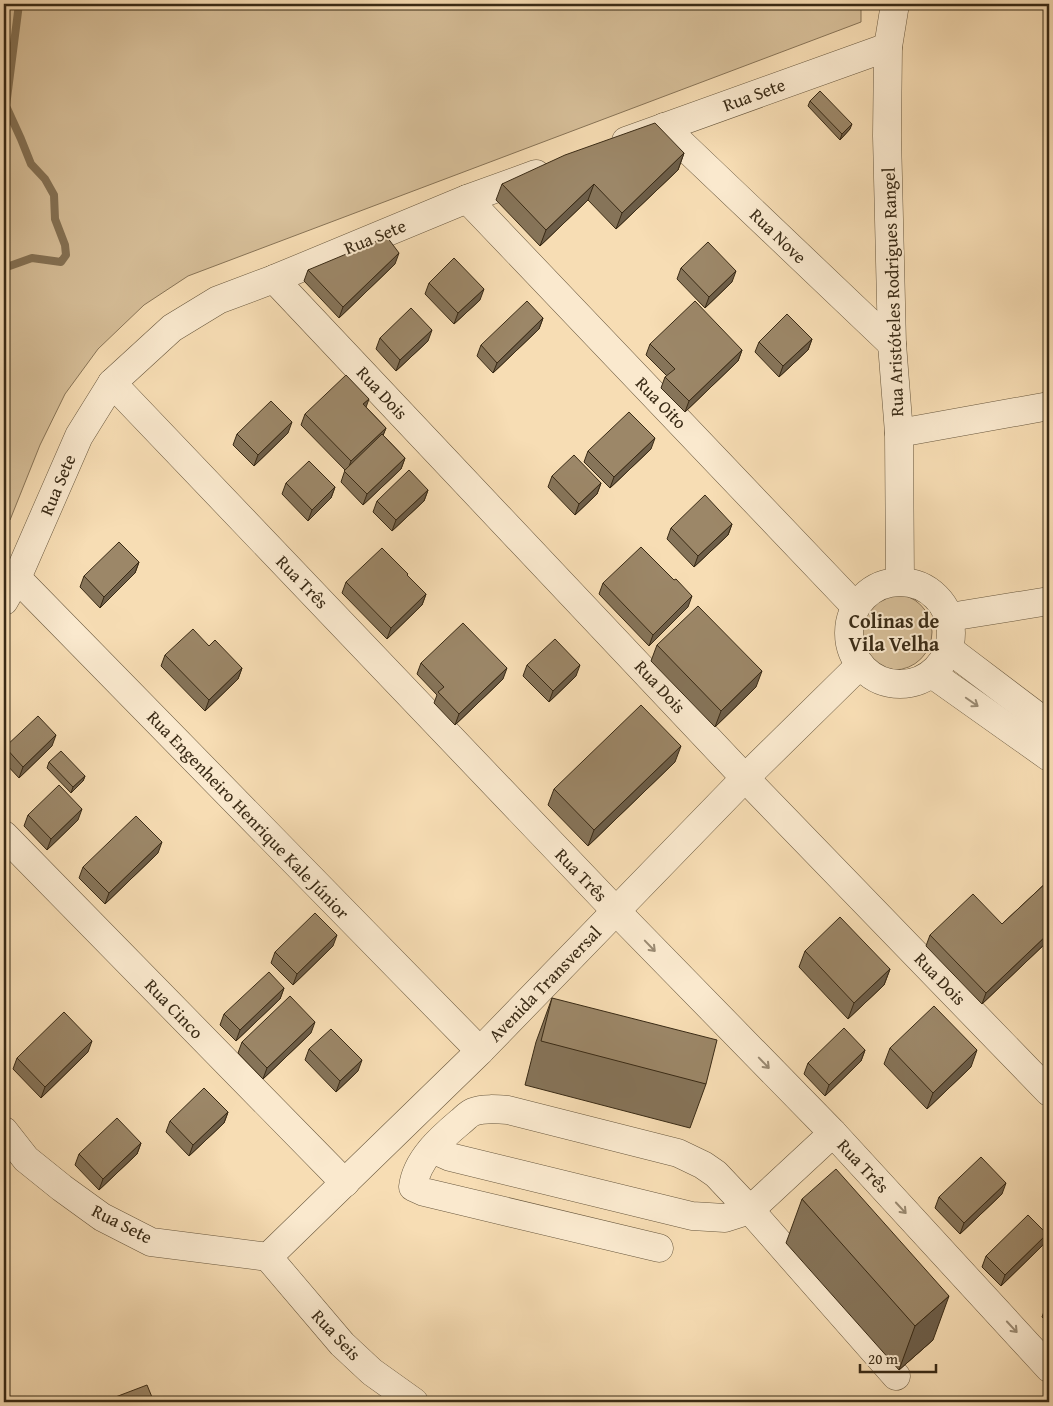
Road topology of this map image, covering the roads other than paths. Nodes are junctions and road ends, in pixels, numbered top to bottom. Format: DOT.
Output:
graph roads {
  1 [pos="895,4"];
  2 [pos="888,47"];
  3 [pos="664,127"];
  4 [pos="608,148"];
  5 [pos="561,165"];
  6 [pos="467,199"];
  7 [pos="274,278"];
  8 [pos="892,344"];
  9 [pos="112,383"];
  10 [pos="1049,406"];
  11 [pos="899,433"];
  12 [pos="900,581"];
  13 [pos="8,585"];
  14 [pos="1049,601"];
  15 [pos="855,606"];
  16 [pos="950,617"];
  17 [pos="950,650"];
  18 [pos="860,666"];
  19 [pos="932,674"];
  20 [pos="1049,725"];
  21 [pos="1049,757"];
  22 [pos="745,778"];
  23 [pos="4,835"];
  24 [pos="616,911"];
  25 [pos="480,1052"];
  26 [pos="1049,1092"];
  27 [pos="4,1131"];
  28 [pos="833,1133"];
  29 [pos="432,1149"];
  30 [pos="15,1163"];
  31 [pos="345,1183"];
  32 [pos="750,1210"];
  33 [pos="659,1248"];
  34 [pos="268,1257"];
  35 [pos="1049,1368"];
  36 [pos="896,1376"];
  37 [pos="414,1402"];
  1 -- 2 [label="street, Rua Aristóteles Rodrigues Rangel"];
  2 -- 3 [label="street, Rua Sete"];
  2 -- 8 [label="street, Rua Aristóteles Rodrigues Rangel"];
  3 -- 4 [label="street, Rua Sete"];
  3 -- 8 [label="street, Rua Nove"];
  5 -- 6 [label="street, Rua Sete"];
  6 -- 7 [label="street, Rua Sete"];
  6 -- 15 [label="street, Rua Oito"];
  7 -- 9 [label="street, Rua Sete"];
  7 -- 22 [label="street, Rua Dois"];
  8 -- 11 [label="street, Rua Aristóteles Rodrigues Rangel"];
  9 -- 13 [label="street, Rua Sete"];
  9 -- 24 [label="street, Rua Três"];
  10 -- 11 [label="street"];
  11 -- 12 [label="street, Rua Aristóteles Rodrigues Rangel"];
  12 -- 15 [label="street"];
  12 -- 16 [label="street"];
  13 -- 25 [label="street, Rua Engenheiro Henrique Kale Júnior"];
  14 -- 16 [label="street"];
  15 -- 18 [label="street"];
  16 -- 17 [label="street"];
  17 -- 19 [label="street"];
  17 -- 20 [label="street"];
  18 -- 19 [label="street"];
  18 -- 22 [label="street, Avenida Transversal"];
  19 -- 21 [label="street, one-way"];
  22 -- 24 [label="street, Avenida Transversal"];
  22 -- 26 [label="street, Rua Dois"];
  23 -- 31 [label="street, Rua Cinco"];
  24 -- 25 [label="street, Avenida Transversal"];
  24 -- 28 [label="street, Rua Três, one-way"];
  25 -- 31 [label="street, Avenida Transversal"];
  27 -- 30 [label="street, Rua Sete"];
  28 -- 32 [label="street"];
  28 -- 35 [label="street, Rua Três, one-way"];
  29 -- 32 [label="street"];
  29 -- 32 [label="street"];
  29 -- 33 [label="street"];
  30 -- 34 [label="street, Rua Sete"];
  31 -- 34 [label="street, Avenida Transversal"];
  32 -- 36 [label="street"];
  34 -- 37 [label="street, Rua Seis"];
}
